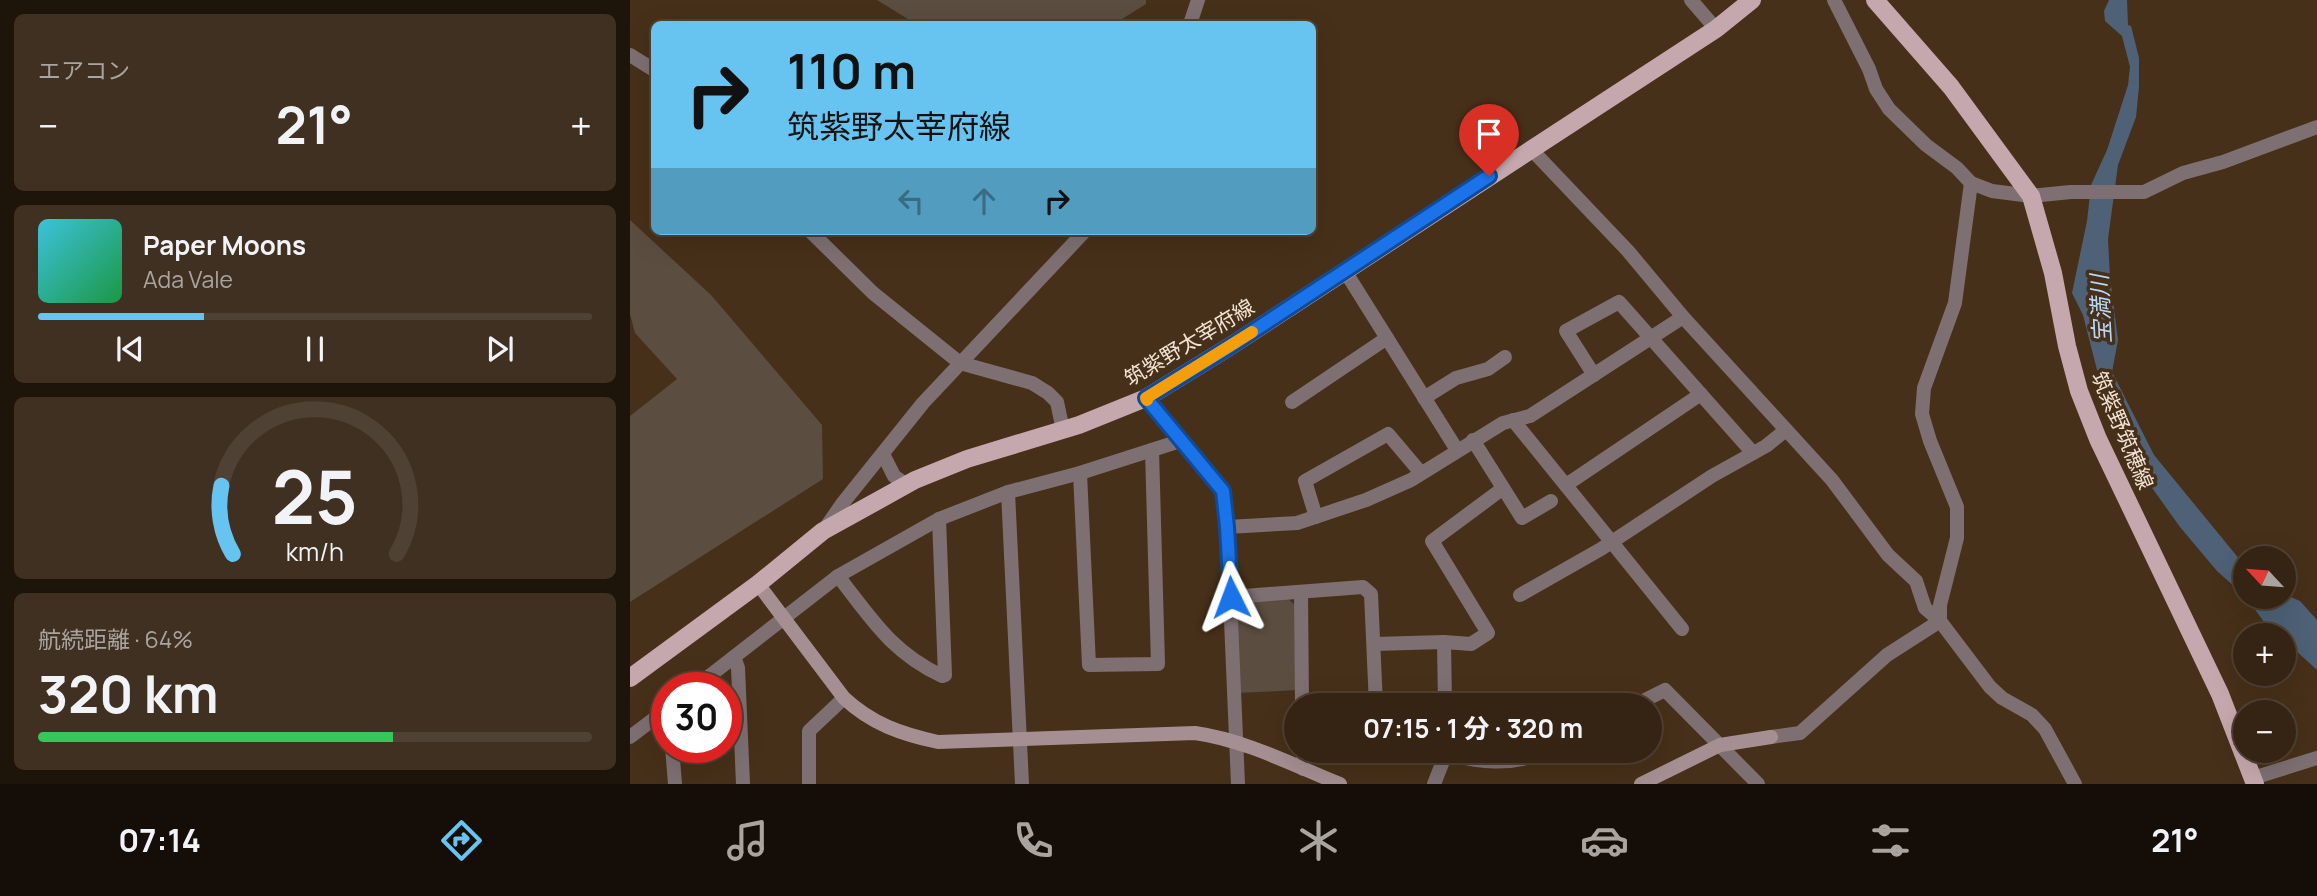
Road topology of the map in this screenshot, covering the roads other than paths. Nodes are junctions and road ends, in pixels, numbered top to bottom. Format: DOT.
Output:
graph roads {
  1 [pos="1198,0"];
  2 [pos="1691,0"];
  3 [pos="1752,0"];
  4 [pos="1834,0"];
  5 [pos="1875,0"];
  6 [pos="1191,21"];
  7 [pos="1716,29"];
  8 [pos="630,55"];
  9 [pos="651,68"];
  10 [pos="2317,127"];
  11 [pos="1531,149"];
  12 [pos="1971,183"];
  13 [pos="2031,197"];
  14 [pos="814,235"];
  15 [pos="1081,235"];
  16 [pos="1345,271"];
  17 [pos="1683,317"];
  18 [pos="1387,338"];
  19 [pos="1650,339"];
  20 [pos="1505,357"];
  21 [pos="960,363"];
  22 [pos="1594,375"];
  23 [pos="1701,394"];
  24 [pos="1146,398"];
  25 [pos="1424,398"];
  26 [pos="1292,402"];
  27 [pos="1513,420"];
  28 [pos="1063,430"];
  29 [pos="1787,430"];
  30 [pos="1473,440"];
  31 [pos="1180,441"];
  32 [pos="1152,450"];
  33 [pos="1457,450"];
  34 [pos="1753,453"];
  35 [pos="883,454"];
  36 [pos="1080,473"];
  37 [pos="1421,473"];
  38 [pos="906,485"];
  39 [pos="1566,485"];
  40 [pos="1502,489"];
  41 [pos="1008,492"];
  42 [pos="1551,501"];
  43 [pos="1316,517"];
  44 [pos="939,519"];
  45 [pos="1227,527"];
  46 [pos="823,531"];
  47 [pos="1611,542"];
  48 [pos="838,576"];
  49 [pos="758,584"];
  50 [pos="1301,592"];
  51 [pos="1520,595"];
  52 [pos="1231,597"];
  53 [pos="783,619"];
  54 [pos="1940,621"];
  55 [pos="1682,629"];
  56 [pos="1444,642"];
  57 [pos="1374,644"];
  58 [pos="734,657"];
  59 [pos="715,672"];
  60 [pos="630,678"];
  61 [pos="1302,693"];
  62 [pos="1376,693"];
  63 [pos="1445,693"];
  64 [pos="1659,693"];
  65 [pos="844,698"];
  66 [pos="651,721"];
  67 [pos="630,737"];
  68 [pos="1020,740"];
  69 [pos="1237,743"];
  70 [pos="1720,745"];
  71 [pos="2317,758"];
  72 [pos="673,763"];
  73 [pos="1303,763"];
  74 [pos="1442,763"];
  75 [pos="1303,769"];
  76 [pos="2254,781"];
  77 [pos="675,784"];
  78 [pos="743,784"];
  79 [pos="809,784"];
  80 [pos="1021,784"];
  81 [pos="1238,784"];
  82 [pos="1340,784"];
  83 [pos="1434,784"];
  84 [pos="1641,784"];
  85 [pos="1758,784"];
  86 [pos="2075,784"];
  1 -- 6 [label="street"];
  2 -- 7 [label="street"];
  3 -- 7 [label="main road, 筑紫野太宰府線"];
  4 -- 12 [label="street"];
  5 -- 13 [label="main road, 筑紫野筑穂線"];
  7 -- 11 [label="main road, 筑紫野太宰府線"];
  8 -- 9 [label="street"];
  10 -- 13 [label="street"];
  11 -- 16 [label="main road, 筑紫野太宰府線"];
  11 -- 17 [label="street"];
  12 -- 13 [label="street"];
  12 -- 54 [label="street"];
  13 -- 76 [label="main road, 筑紫野筑穂線"];
  14 -- 21 [label="street"];
  15 -- 21 [label="street"];
  16 -- 18 [label="street"];
  16 -- 24 [label="main road, 筑紫野太宰府線"];
  17 -- 19 [label="street"];
  17 -- 29 [label="street"];
  18 -- 25 [label="street"];
  18 -- 26 [label="street"];
  19 -- 22 [label="street"];
  19 -- 22 [label="street"];
  19 -- 23 [label="street"];
  20 -- 25 [label="street"];
  21 -- 28 [label="street"];
  21 -- 35 [label="street"];
  22 -- 27 [label="street"];
  23 -- 34 [label="street"];
  23 -- 39 [label="street"];
  24 -- 28 [label="main road, 筑紫野太宰府線"];
  24 -- 31 [label="street"];
  25 -- 33 [label="street"];
  27 -- 30 [label="street"];
  27 -- 39 [label="street"];
  28 -- 38 [label="main road, 筑紫野太宰府線"];
  29 -- 34 [label="street"];
  29 -- 54 [label="street"];
  30 -- 33 [label="street"];
  30 -- 40 [label="street"];
  31 -- 32 [label="street"];
  31 -- 45 [label="street"];
  32 -- 36 [label="street"];
  32 -- 36 [label="street"];
  33 -- 37 [label="street"];
  34 -- 47 [label="street"];
  35 -- 38 [label="street"];
  35 -- 46 [label="street"];
  36 -- 41 [label="street"];
  37 -- 43 [label="street"];
  37 -- 43 [label="street"];
  38 -- 46 [label="main road, 筑紫野太宰府線"];
  39 -- 47 [label="street"];
  40 -- 42 [label="street"];
  40 -- 56 [label="street"];
  41 -- 44 [label="street"];
  41 -- 68 [label="street"];
  43 -- 45 [label="street"];
  44 -- 48 [label="street"];
  44 -- 48 [label="street"];
  45 -- 52 [label="street"];
  46 -- 49 [label="main road, 筑紫野太宰府線"];
  47 -- 51 [label="street"];
  47 -- 55 [label="street"];
  48 -- 53 [label="street"];
  49 -- 53 [label="street"];
  49 -- 60 [label="main road, 筑紫野太宰府線"];
  50 -- 52 [label="street"];
  50 -- 57 [label="street"];
  50 -- 61 [label="street"];
  52 -- 69 [label="street"];
  53 -- 58 [label="street"];
  53 -- 65 [label="street"];
  54 -- 70 [label="street"];
  54 -- 86 [label="street"];
  56 -- 57 [label="street"];
  56 -- 63 [label="street"];
  57 -- 62 [label="street"];
  58 -- 59 [label="street"];
  58 -- 78 [label="street"];
  64 -- 70 [label="street"];
  65 -- 68 [label="street"];
  65 -- 79 [label="street"];
  66 -- 67 [label="street"];
  68 -- 69 [label="street"];
  68 -- 80 [label="street"];
  69 -- 75 [label="street"];
  69 -- 81 [label="street"];
  70 -- 84 [label="street"];
  70 -- 85 [label="street"];
  71 -- 76 [label="street"];
  72 -- 77 [label="street"];
  73 -- 75 [label="street"];
  74 -- 83 [label="street"];
  75 -- 82 [label="street"];
}
